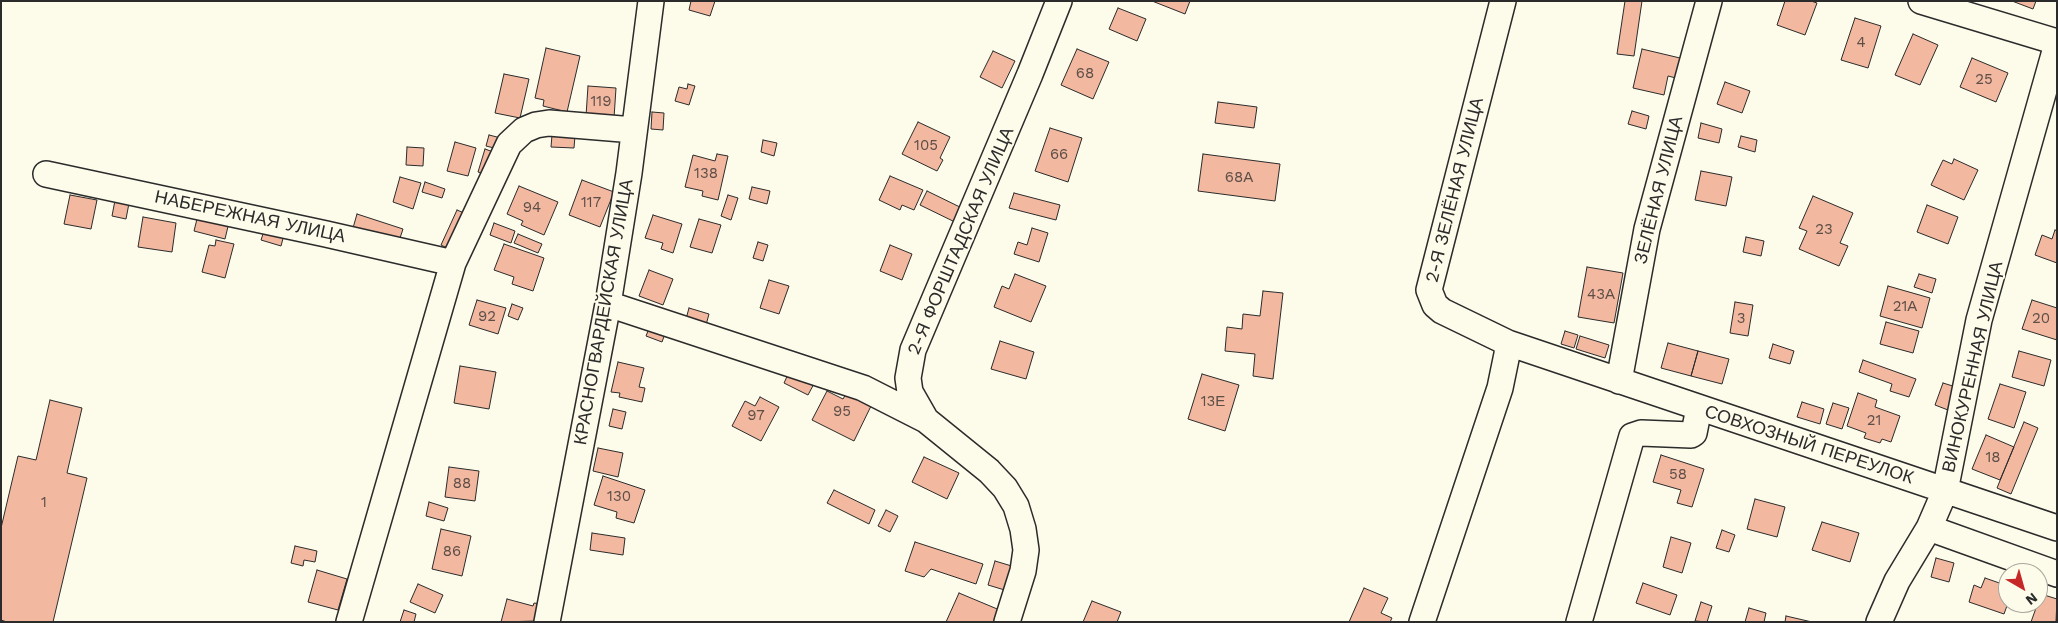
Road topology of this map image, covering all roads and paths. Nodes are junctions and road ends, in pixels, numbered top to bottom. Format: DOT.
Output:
graph roads {
  1 [pos="651,1"];
  2 [pos="1059,1"];
  3 [pos="1503,1"];
  4 [pos="1709,1"];
  5 [pos="1921,1"];
  6 [pos="2057,43"];
  7 [pos="634,130"];
  8 [pos="46,174"];
  9 [pos="453,263"];
  10 [pos="608,304"];
  11 [pos="1508,343"];
  12 [pos="1619,381"];
  13 [pos="1699,408"];
  14 [pos="926,420"];
  15 [pos="1946,490"];
  16 [pos="1929,528"];
  17 [pos="2057,528"];
  18 [pos="2057,574"];
  19 [pos="349,622"];
  20 [pos="547,622"];
  21 [pos="1008,622"];
  22 [pos="1422,622"];
  23 [pos="1579,622"];
  24 [pos="1879,622"];
  1 -- 7 [label="street, КРАСНОГВАРДЕЙСКАЯ УЛИЦА"];
  2 -- 14 [label="street, 2-Я ФОРШТАДСКАЯ УЛИЦА"];
  3 -- 11 [label="street, 2-Я ЗЕЛЁНАЯ УЛИЦА"];
  4 -- 12 [label="street, ЗЕЛЁНАЯ УЛИЦА"];
  5 -- 6 [label="street"];
  6 -- 15 [label="street, ВИНОКУРЕННАЯ УЛИЦА"];
  7 -- 9 [label="street"];
  7 -- 10 [label="street, КРАСНОГВАРДЕЙСКАЯ УЛИЦА"];
  8 -- 9 [label="street, НАБЕРЕЖНАЯ УЛИЦА"];
  9 -- 19 [label="street"];
  10 -- 14 [label="street"];
  10 -- 20 [label="street, КРАСНОГВАРДЕЙСКАЯ УЛИЦА"];
  11 -- 12 [label="street, 2-Я ЗЕЛЁНАЯ УЛИЦА"];
  11 -- 22 [label="street"];
  12 -- 13 [label="street, СОВХОЗНЫЙ ПЕРЕУЛОК"];
  13 -- 15 [label="street, СОВХОЗНЫЙ ПЕРЕУЛОК"];
  13 -- 23 [label="street"];
  14 -- 21 [label="street, 2-Я ФОРШТАДСКАЯ УЛИЦА"];
  15 -- 16 [label="street, ВИНОКУРЕННАЯ УЛИЦА"];
  15 -- 17 [label="street, СОВХОЗНЫЙ ПЕРЕУЛОК"];
  16 -- 18 [label="street"];
  16 -- 24 [label="street, ВИНОКУРЕННАЯ УЛИЦА"];
}
